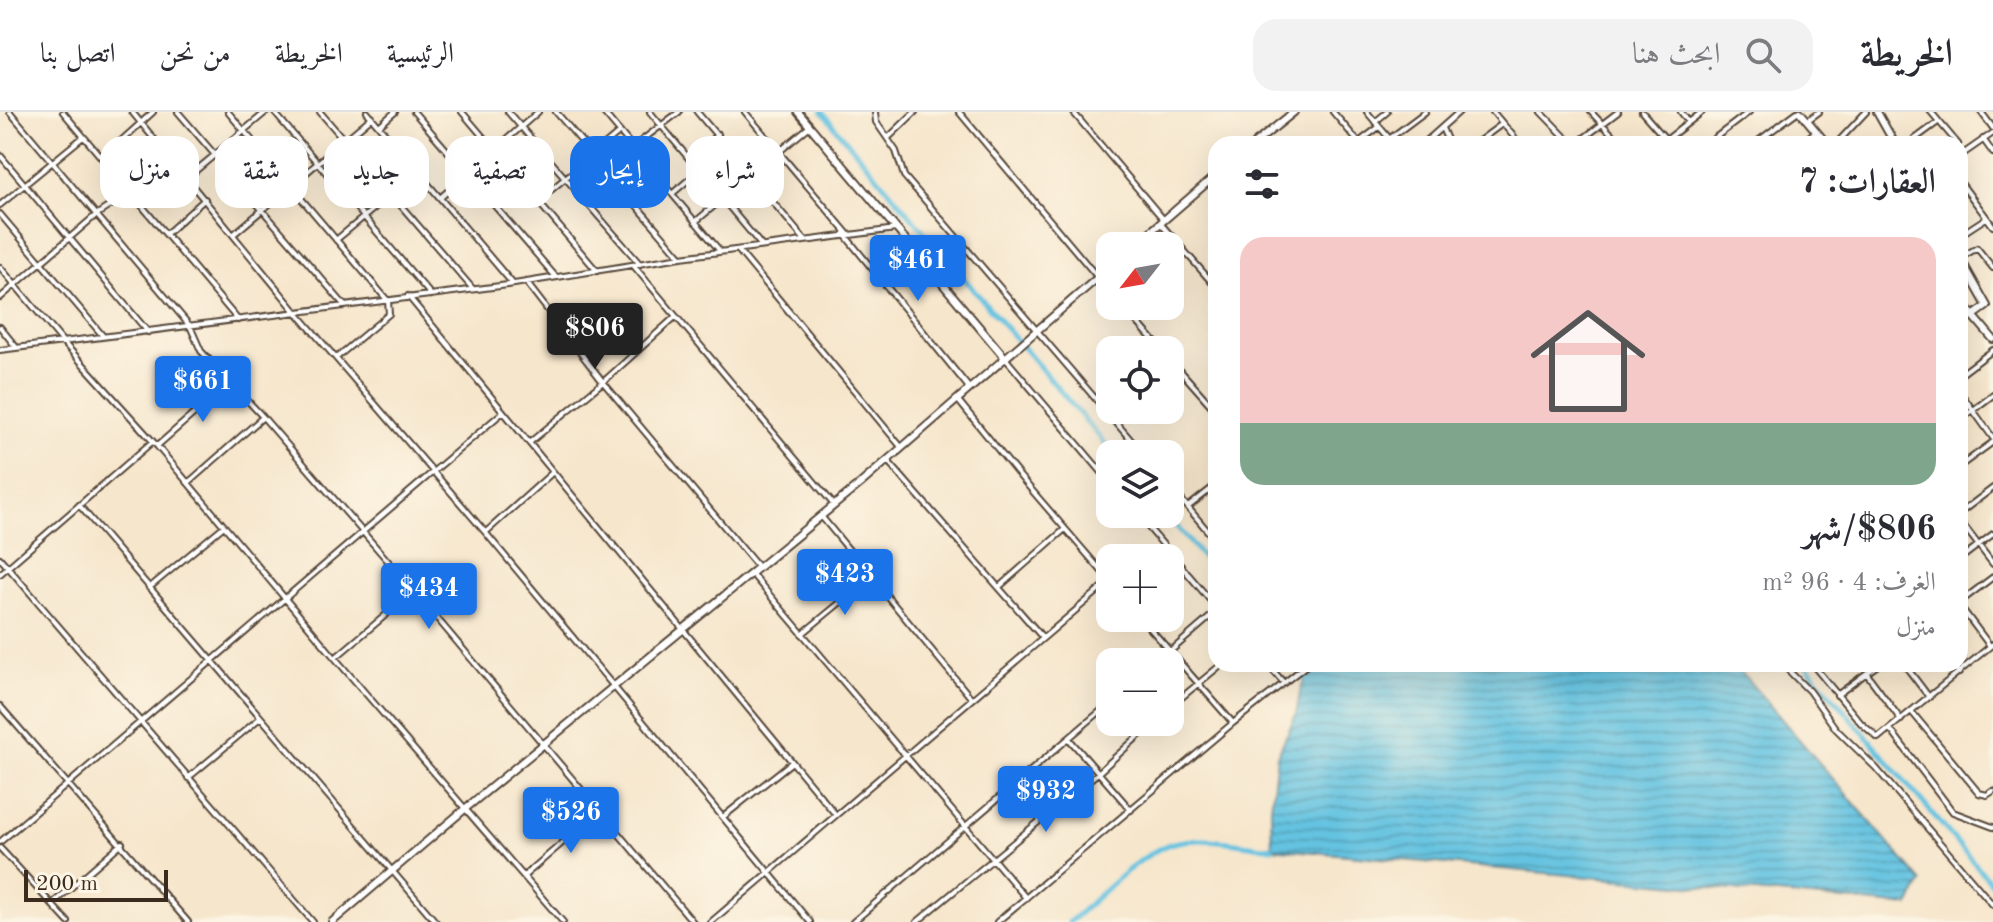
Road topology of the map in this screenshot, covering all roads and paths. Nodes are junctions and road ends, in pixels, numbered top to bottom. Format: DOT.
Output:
graph roads {
  1 [pos="10,112"];
  2 [pos="63,112"];
  3 [pos="132,112"];
  4 [pos="153,112"];
  5 [pos="178,112"];
  6 [pos="228,112"];
  7 [pos="266,112"];
  8 [pos="274,112"];
  9 [pos="320,112"];
  10 [pos="367,112"];
  11 [pos="395,112"];
  12 [pos="414,112"];
  13 [pos="462,112"];
  14 [pos="508,112"];
  15 [pos="538,112"];
  16 [pos="556,112"];
  17 [pos="603,112"];
  18 [pos="650,112"];
  19 [pos="679,112"];
  20 [pos="697,112"];
  21 [pos="745,112"];
  22 [pos="798,112"];
  23 [pos="875,112"];
  24 [pos="915,112"];
  25 [pos="959,112"];
  26 [pos="1073,112"];
  27 [pos="1294,112"];
  28 [pos="1333,112"];
  29 [pos="1367,112"];
  30 [pos="1387,112"];
  31 [pos="1425,112"];
  32 [pos="1459,112"];
  33 [pos="1541,112"];
  34 [pos="1591,112"];
  35 [pos="1618,112"];
  36 [pos="1642,112"];
  37 [pos="1681,112"];
  38 [pos="1702,112"];
  39 [pos="1749,112"];
  40 [pos="1798,112"];
  41 [pos="1819,112"];
  42 [pos="1866,112"];
  43 [pos="1877,112"];
  44 [pos="1931,112"];
  45 [pos="1981,112"];
  46 [pos="1496,113"];
  47 [pos="372,117"];
  48 [pos="1807,120"];
  49 [pos="1939,121"];
  50 [pos="1375,122"];
  51 [pos="1689,122"];
  52 [pos="142,123"];
  53 [pos="1603,123"];
  54 [pos="660,124"];
  55 [pos="1502,124"];
  56 [pos="379,126"];
  57 [pos="810,126"];
  58 [pos="521,127"];
  59 [pos="1379,127"];
  60 [pos="1441,128"];
  61 [pos="243,130"];
  62 [pos="1993,130"];
  63 [pos="1816,131"];
  64 [pos="620,132"];
  65 [pos="718,134"];
  66 [pos="127,136"];
  67 [pos="153,136"];
  68 [pos="248,136"];
  69 [pos="339,136"];
  70 [pos="349,136"];
  71 [pos="387,136"];
  72 [pos="482,136"];
  73 [pos="511,136"];
  74 [pos="577,136"];
  75 [pos="615,136"];
  76 [pos="623,136"];
  77 [pos="646,136"];
  78 [pos="716,136"];
  79 [pos="765,136"];
  80 [pos="1264,136"];
  81 [pos="1353,136"];
  82 [pos="1368,136"];
  83 [pos="1386,136"];
  84 [pos="1393,136"];
  85 [pos="1432,136"];
  86 [pos="1445,136"];
  87 [pos="1486,136"];
  88 [pos="1511,136"];
  89 [pos="1566,136"];
  90 [pos="1585,136"];
  91 [pos="1614,136"];
  92 [pos="1663,136"];
  93 [pos="1674,136"];
  94 [pos="1718,136"];
  95 [pos="1765,136"];
  96 [pos="1810,136"];
  97 [pos="1820,136"];
  98 [pos="1844,136"];
  99 [pos="1890,136"];
  100 [pos="1919,136"];
  101 [pos="1952,136"];
  102 [pos="83,137"];
  103 [pos="888,138"];
  104 [pos="1983,139"];
  105 [pos="784,148"];
  106 [pos="445,149"];
  107 [pos="1968,150"];
  108 [pos="1993,153"];
  109 [pos="686,154"];
  110 [pos="0,155"];
  111 [pos="214,155"];
  112 [pos="100,156"];
  113 [pos="324,157"];
  114 [pos="784,158"];
  115 [pos="52,161"];
  116 [pos="316,164"];
  117 [pos="199,168"];
  118 [pos="308,171"];
  119 [pos="570,175"];
  120 [pos="566,178"];
  121 [pos="686,182"];
  122 [pos="1208,182"];
  123 [pos="25,185"];
  124 [pos="429,186"];
  125 [pos="554,188"];
  126 [pos="670,190"];
  127 [pos="199,192"];
  128 [pos="673,193"];
  129 [pos="445,194"];
  130 [pos="1968,194"];
  131 [pos="440,198"];
  132 [pos="205,199"];
  133 [pos="0,205"];
  134 [pos="107,208"];
  135 [pos="144,208"];
  136 [pos="265,208"];
  137 [pos="308,208"];
  138 [pos="376,208"];
  139 [pos="403,208"];
  140 [pos="496,208"];
  141 [pos="544,208"];
  142 [pos="639,208"];
  143 [pos="712,208"];
  144 [pos="730,208"];
  145 [pos="779,208"];
  146 [pos="263,210"];
  147 [pos="0,214"];
  148 [pos="96,215"];
  149 [pos="363,218"];
  150 [pos="1986,218"];
  151 [pos="1162,221"];
  152 [pos="695,222"];
  153 [pos="1993,225"];
  154 [pos="898,229"];
  155 [pos="1968,230"];
  156 [pos="1150,232"];
  157 [pos="166,234"];
  158 [pos="234,234"];
  159 [pos="846,234"];
  160 [pos="69,239"];
  161 [pos="336,240"];
  162 [pos="805,240"];
  163 [pos="762,246"];
  164 [pos="738,250"];
  165 [pos="720,252"];
  166 [pos="1968,253"];
  167 [pos="681,257"];
  168 [pos="42,263"];
  169 [pos="640,264"];
  170 [pos="633,265"];
  171 [pos="0,267"];
  172 [pos="1993,268"];
  173 [pos="1968,270"];
  174 [pos="597,271"];
  175 [pos="1096,276"];
  176 [pos="556,277"];
  177 [pos="1208,277"];
  178 [pos="1096,280"];
  179 [pos="526,282"];
  180 [pos="513,284"];
  181 [pos="15,285"];
  182 [pos="474,290"];
  183 [pos="431,295"];
  184 [pos="408,296"];
  185 [pos="0,298"];
  186 [pos="388,301"];
  187 [pos="1990,304"];
  188 [pos="345,306"];
  189 [pos="1968,310"];
  190 [pos="297,313"];
  191 [pos="1973,316"];
  192 [pos="675,317"];
  193 [pos="238,320"];
  194 [pos="1135,320"];
  195 [pos="1968,320"];
  196 [pos="190,326"];
  197 [pos="0,327"];
  198 [pos="1037,331"];
  199 [pos="148,332"];
  200 [pos="103,336"];
  201 [pos="1150,336"];
  202 [pos="1993,339"];
  203 [pos="63,342"];
  204 [pos="16,347"];
  205 [pos="0,350"];
  206 [pos="1993,350"];
  207 [pos="336,358"];
  208 [pos="1006,359"];
  209 [pos="1968,369"];
  210 [pos="1184,375"];
  211 [pos="231,381"];
  212 [pos="603,382"];
  213 [pos="970,389"];
  214 [pos="1993,395"];
  215 [pos="957,399"];
  216 [pos="1208,402"];
  217 [pos="1968,403"];
  218 [pos="1973,410"];
  219 [pos="503,412"];
  220 [pos="1968,414"];
  221 [pos="263,417"];
  222 [pos="1131,440"];
  223 [pos="1993,440"];
  224 [pos="529,443"];
  225 [pos="154,444"];
  226 [pos="902,448"];
  227 [pos="887,460"];
  228 [pos="1968,460"];
  229 [pos="1096,465"];
  230 [pos="433,472"];
  231 [pos="553,472"];
  232 [pos="188,483"];
  233 [pos="1993,488"];
  234 [pos="1208,491"];
  235 [pos="1184,502"];
  236 [pos="79,505"];
  237 [pos="834,505"];
  238 [pos="1188,507"];
  239 [pos="1968,507"];
  240 [pos="821,516"];
  241 [pos="224,526"];
  242 [pos="1149,528"];
  243 [pos="1065,529"];
  244 [pos="362,531"];
  245 [pos="1208,531"];
  246 [pos="485,532"];
  247 [pos="1968,532"];
  248 [pos="1993,534"];
  249 [pos="1978,545"];
  250 [pos="1968,553"];
  251 [pos="0,558"];
  252 [pos="1993,564"];
  253 [pos="1096,565"];
  254 [pos="8,567"];
  255 [pos="758,567"];
  256 [pos="751,573"];
  257 [pos="0,574"];
  258 [pos="1993,577"];
  259 [pos="870,578"];
  260 [pos="999,587"];
  261 [pos="149,588"];
  262 [pos="414,591"];
  263 [pos="1096,593"];
  264 [pos="1968,597"];
  265 [pos="286,599"];
  266 [pos="1208,600"];
  267 [pos="1968,614"];
  268 [pos="1208,617"];
  269 [pos="682,629"];
  270 [pos="1153,632"];
  271 [pos="802,634"];
  272 [pos="1043,638"];
  273 [pos="1992,645"];
  274 [pos="1167,648"];
  275 [pos="1174,648"];
  276 [pos="335,658"];
  277 [pos="212,662"];
  278 [pos="1968,665"];
  279 [pos="1184,667"];
  280 [pos="1211,672"];
  281 [pos="1274,672"];
  282 [pos="1298,672"];
  283 [pos="1790,672"];
  284 [pos="1820,672"];
  285 [pos="1869,672"];
  286 [pos="1910,672"];
  287 [pos="1959,673"];
  288 [pos="1867,674"];
  289 [pos="1198,682"];
  290 [pos="1284,683"];
  291 [pos="615,687"];
  292 [pos="1184,694"];
  293 [pos="1837,695"];
  294 [pos="1929,697"];
  295 [pos="972,699"];
  296 [pos="0,706"];
  297 [pos="1911,711"];
  298 [pos="1096,716"];
  299 [pos="260,718"];
  300 [pos="1901,720"];
  301 [pos="140,722"];
  302 [pos="1233,723"];
  303 [pos="1890,729"];
  304 [pos="1139,736"];
  305 [pos="1070,740"];
  306 [pos="544,746"];
  307 [pos="905,756"];
  308 [pos="792,762"];
  309 [pos="1099,772"];
  310 [pos="188,778"];
  311 [pos="67,784"];
  312 [pos="1993,791"];
  313 [pos="466,808"];
  314 [pos="1131,810"];
  315 [pos="599,812"];
  316 [pos="836,815"];
  317 [pos="723,817"];
  318 [pos="964,826"];
  319 [pos="1993,827"];
  320 [pos="122,843"];
  321 [pos="0,845"];
  322 [pos="993,859"];
  323 [pos="392,872"];
  324 [pos="769,872"];
  325 [pos="524,876"];
  326 [pos="1026,898"];
  327 [pos="52,904"];
  328 [pos="1993,905"];
  329 [pos="430,916"];
  330 [pos="68,922"];
  331 [pos="188,922"];
  332 [pos="313,922"];
  333 [pos="332,922"];
  334 [pos="422,922"];
  335 [pos="436,922"];
  336 [pos="563,922"];
  337 [pos="693,922"];
  338 [pos="711,922"];
  339 [pos="810,922"];
  340 [pos="853,922"];
  341 [pos="917,922"];
  342 [pos="997,922"];
  1 -- 115 [label="street"];
  2 -- 102 [label="street"];
  3 -- 52 [label="street"];
  4 -- 52 [label="street"];
  5 -- 111 [label="street"];
  6 -- 61 [label="street"];
  7 -- 61 [label="street"];
  8 -- 116 [label="street"];
  9 -- 69 [label="street"];
  10 -- 47 [label="street"];
  11 -- 56 [label="street"];
  12 -- 106 [label="street"];
  13 -- 72 [label="street"];
  14 -- 58 [label="street"];
  15 -- 58 [label="street"];
  16 -- 74 [label="street"];
  17 -- 64 [label="street"];
  18 -- 54 [label="street"];
  19 -- 54 [label="street"];
  20 -- 65 [label="street"];
  21 -- 79 [label="street"];
  22 -- 57 [label="street"];
  23 -- 103 [label="street"];
  24 -- 103 [label="street"];
  25 -- 175 [label="street"];
  26 -- 151 [label="street"];
  27 -- 80 [label="street"];
  28 -- 81 [label="street"];
  29 -- 50 [label="street"];
  30 -- 50 [label="street"];
  31 -- 84 [label="street"];
  32 -- 60 [label="street"];
  33 -- 89 [label="street"];
  34 -- 53 [label="street"];
  35 -- 53 [label="street"];
  36 -- 92 [label="street"];
  37 -- 51 [label="street"];
  38 -- 51 [label="street"];
  39 -- 94 [label="street"];
  40 -- 48 [label="street"];
  40 -- 95 [label="street"];
  41 -- 48 [label="street"];
  42 -- 98 [label="street"];
  43 -- 99 [label="street"];
  44 -- 49 [label="street"];
  45 -- 62 [label="street"];
  46 -- 55 [label="street"];
  47 -- 56 [label="street"];
  47 -- 70 [label="street"];
  48 -- 63 [label="street"];
  49 -- 100 [label="street"];
  49 -- 101 [label="street"];
  50 -- 59 [label="street"];
  51 -- 93 [label="street"];
  52 -- 66 [label="street"];
  52 -- 67 [label="street"];
  53 -- 90 [label="street"];
  53 -- 91 [label="street"];
  54 -- 77 [label="street"];
  54 -- 109 [label="street"];
  55 -- 87 [label="street"];
  55 -- 88 [label="street"];
  56 -- 71 [label="street"];
  57 -- 105 [label="street"];
  57 -- 154 [label="street"];
  58 -- 73 [label="street"];
  58 -- 120 [label="street"];
  59 -- 82 [label="street"];
  59 -- 83 [label="street"];
  60 -- 85 [label="street"];
  60 -- 86 [label="street"];
  61 -- 68 [label="street"];
  61 -- 111 [label="street"];
  62 -- 104 [label="street"];
  63 -- 96 [label="street"];
  63 -- 97 [label="street"];
  64 -- 75 [label="street"];
  64 -- 76 [label="street"];
  65 -- 78 [label="street"];
  102 -- 112 [label="street"];
  102 -- 115 [label="street"];
  103 -- 198 [label="street"];
  104 -- 107 [label="street"];
  104 -- 108 [label="street"];
  110 -- 123 [label="street"];
  111 -- 117 [label="street"];
  111 -- 146 [label="street"];
  113 -- 116 [label="street"];
  114 -- 159 [label="street"];
  115 -- 123 [label="street"];
  115 -- 148 [label="street"];
  116 -- 118 [label="street"];
  116 -- 149 [label="street"];
  119 -- 120 [label="street"];
  120 -- 125 [label="street"];
  120 -- 169 [label="street"];
  121 -- 128 [label="street"];
  122 -- 151 [label="street"];
  123 -- 133 [label="street"];
  123 -- 160 [label="street"];
  124 -- 131 [label="street"];
  126 -- 128 [label="street"];
  127 -- 132 [label="street"];
  128 -- 152 [label="street"];
  129 -- 131 [label="street"];
  130 -- 150 [label="street"];
  131 -- 180 [label="street"];
  132 -- 157 [label="street"];
  132 -- 158 [label="street"];
  134 -- 148 [label="street"];
  135 -- 157 [label="street"];
  136 -- 146 [label="street"];
  137 -- 161 [label="street"];
  138 -- 149 [label="street"];
  139 -- 182 [label="street"];
  140 -- 176 [label="street"];
  141 -- 174 [label="street"];
  142 -- 167 [label="street"];
  143 -- 152 [label="street"];
  144 -- 163 [label="street"];
  145 -- 162 [label="street"];
  146 -- 158 [label="street"];
  146 -- 188 [label="street"];
  147 -- 168 [label="street"];
  148 -- 160 [label="street"];
  148 -- 196 [label="street"];
  149 -- 161 [label="street"];
  149 -- 183 [label="street"];
  150 -- 153 [label="street"];
  150 -- 155 [label="street"];
  151 -- 156 [label="street"];
  151 -- 177 [label="street"];
  152 -- 165 [label="street"];
  154 -- 159 [label="street"];
  154 -- 208 [label="street"];
  157 -- 193 [label="street"];
  158 -- 190 [label="street"];
  159 -- 162 [label="street"];
  159 -- 213 [label="street"];
  160 -- 168 [label="street"];
  160 -- 199 [label="street"];
  161 -- 186 [label="street"];
  162 -- 163 [label="street"];
  163 -- 164 [label="street"];
  164 -- 165 [label="street"];
  164 -- 226 [label="street"];
  165 -- 167 [label="street"];
  166 -- 172 [label="street"];
  167 -- 169 [label="street"];
  168 -- 181 [label="street"];
  168 -- 200 [label="street"];
  169 -- 170 [label="street"];
  170 -- 174 [label="street"];
  170 -- 192 [label="street"];
  171 -- 181 [label="street"];
  173 -- 187 [label="street"];
  174 -- 176 [label="street"];
  176 -- 179 [label="street"];
  178 -- 198 [label="street"];
  179 -- 180 [label="street"];
  179 -- 212 [label="street"];
  180 -- 182 [label="street"];
  181 -- 185 [label="street"];
  181 -- 203 [label="street"];
  182 -- 183 [label="street"];
  183 -- 184 [label="street"];
  184 -- 186 [label="street"];
  184 -- 219 [label="street"];
  186 -- 188 [label="street"];
  186 -- 207 [label="street"];
  187 -- 191 [label="street"];
  188 -- 190 [label="street"];
  189 -- 191 [label="street"];
  190 -- 193 [label="street"];
  190 -- 207 [label="street"];
  191 -- 195 [label="street"];
  191 -- 202 [label="street"];
  192 -- 212 [label="street"];
  192 -- 237 [label="street"];
  193 -- 196 [label="street"];
  194 -- 201 [label="street"];
  196 -- 199 [label="street"];
  196 -- 211 [label="street"];
  197 -- 204 [label="street"];
  198 -- 208 [label="street"];
  198 -- 222 [label="street"];
  199 -- 200 [label="street"];
  200 -- 203 [label="street"];
  203 -- 204 [label="street"];
  203 -- 225 [label="street"];
  204 -- 205 [label="street"];
  206 -- 209 [label="street"];
  207 -- 230 [label="street"];
  208 -- 213 [label="street"];
  208 -- 229 [label="street"];
  210 -- 216 [label="street"];
  211 -- 221 [label="street"];
  211 -- 225 [label="street"];
  212 -- 224 [label="street"];
  212 -- 255 [label="street"];
  213 -- 215 [label="street"];
  214 -- 218 [label="street"];
  215 -- 226 [label="street"];
  215 -- 243 [label="street"];
  217 -- 218 [label="street"];
  218 -- 220 [label="street"];
  218 -- 223 [label="street"];
  219 -- 224 [label="street"];
  219 -- 230 [label="street"];
  221 -- 232 [label="street"];
  221 -- 244 [label="street"];
  223 -- 228 [label="street"];
  224 -- 231 [label="street"];
  225 -- 232 [label="street"];
  225 -- 236 [label="street"];
  226 -- 227 [label="street"];
  227 -- 237 [label="street"];
  227 -- 260 [label="street"];
  230 -- 244 [label="street"];
  230 -- 246 [label="street"];
  231 -- 246 [label="street"];
  231 -- 269 [label="street"];
  232 -- 241 [label="street"];
  233 -- 239 [label="street"];
  234 -- 238 [label="street"];
  235 -- 238 [label="street"];
  236 -- 254 [label="street"];
  236 -- 261 [label="street"];
  237 -- 240 [label="street"];
  238 -- 245 [label="street"];
  240 -- 255 [label="street"];
  240 -- 259 [label="street"];
  241 -- 261 [label="street"];
  241 -- 265 [label="street"];
  242 -- 266 [label="street"];
  243 -- 253 [label="street"];
  243 -- 260 [label="street"];
  244 -- 262 [label="street"];
  244 -- 265 [label="street"];
  246 -- 291 [label="street"];
  247 -- 249 [label="street"];
  248 -- 249 [label="street"];
  249 -- 250 [label="street"];
  249 -- 252 [label="street"];
  251 -- 254 [label="street"];
  254 -- 257 [label="street"];
  254 -- 301 [label="street"];
  255 -- 256 [label="street"];
  256 -- 269 [label="street"];
  256 -- 271 [label="street"];
  258 -- 264 [label="street"];
  259 -- 271 [label="street"];
  259 -- 295 [label="street"];
  260 -- 272 [label="street"];
  261 -- 277 [label="street"];
  262 -- 276 [label="street"];
  262 -- 306 [label="street"];
  263 -- 272 [label="street"];
  265 -- 276 [label="street"];
  265 -- 277 [label="street"];
  267 -- 273 [label="street"];
  268 -- 275 [label="street"];
  269 -- 291 [label="street"];
  269 -- 308 [label="street"];
  270 -- 274 [label="street"];
  271 -- 307 [label="street"];
  272 -- 295 [label="street"];
  273 -- 278 [label="street"];
  276 -- 313 [label="street"];
  277 -- 299 [label="street"];
  277 -- 301 [label="street"];
  279 -- 289 [label="street"];
  280 -- 289 [label="street"];
  281 -- 290 [label="street"];
  282 -- 290 [label="street"];
  283 -- 328 [label="street"];
  284 -- 293 [label="street"];
  285 -- 288 [label="street"];
  286 -- 294 [label="street"];
  287 -- 294 [label="street"];
  288 -- 293 [label="street"];
  288 -- 300 [label="street"];
  289 -- 292 [label="street"];
  289 -- 302 [label="street"];
  290 -- 302 [label="street"];
  291 -- 306 [label="street"];
  291 -- 317 [label="street"];
  293 -- 303 [label="street"];
  294 -- 297 [label="street"];
  295 -- 307 [label="street"];
  296 -- 311 [label="street"];
  297 -- 300 [label="street"];
  297 -- 312 [label="street"];
  298 -- 305 [label="street"];
  299 -- 310 [label="street"];
  299 -- 323 [label="street"];
  300 -- 303 [label="street"];
  301 -- 310 [label="street"];
  301 -- 311 [label="street"];
  302 -- 314 [label="street"];
  303 -- 319 [label="street"];
  304 -- 309 [label="street"];
  305 -- 309 [label="street"];
  305 -- 318 [label="street"];
  306 -- 313 [label="street"];
  306 -- 315 [label="street"];
  307 -- 316 [label="street"];
  307 -- 318 [label="street"];
  308 -- 316 [label="street"];
  308 -- 317 [label="street"];
  309 -- 314 [label="street"];
  309 -- 322 [label="street"];
  310 -- 332 [label="street"];
  311 -- 320 [label="street"];
  311 -- 321 [label="street"];
  313 -- 323 [label="street"];
  313 -- 325 [label="street"];
  314 -- 326 [label="street"];
  315 -- 325 [label="street"];
  315 -- 337 [label="street"];
  316 -- 324 [label="street"];
  317 -- 324 [label="street"];
  318 -- 322 [label="street"];
  318 -- 340 [label="street"];
  320 -- 327 [label="street"];
  320 -- 331 [label="street"];
  321 -- 327 [label="street"];
  322 -- 326 [label="street"];
  322 -- 341 [label="street"];
  323 -- 329 [label="street"];
  323 -- 333 [label="street"];
  324 -- 338 [label="street"];
  324 -- 339 [label="street"];
  325 -- 336 [label="street"];
  326 -- 342 [label="street"];
  327 -- 330 [label="street"];
  329 -- 334 [label="street"];
  329 -- 335 [label="street"];
}
